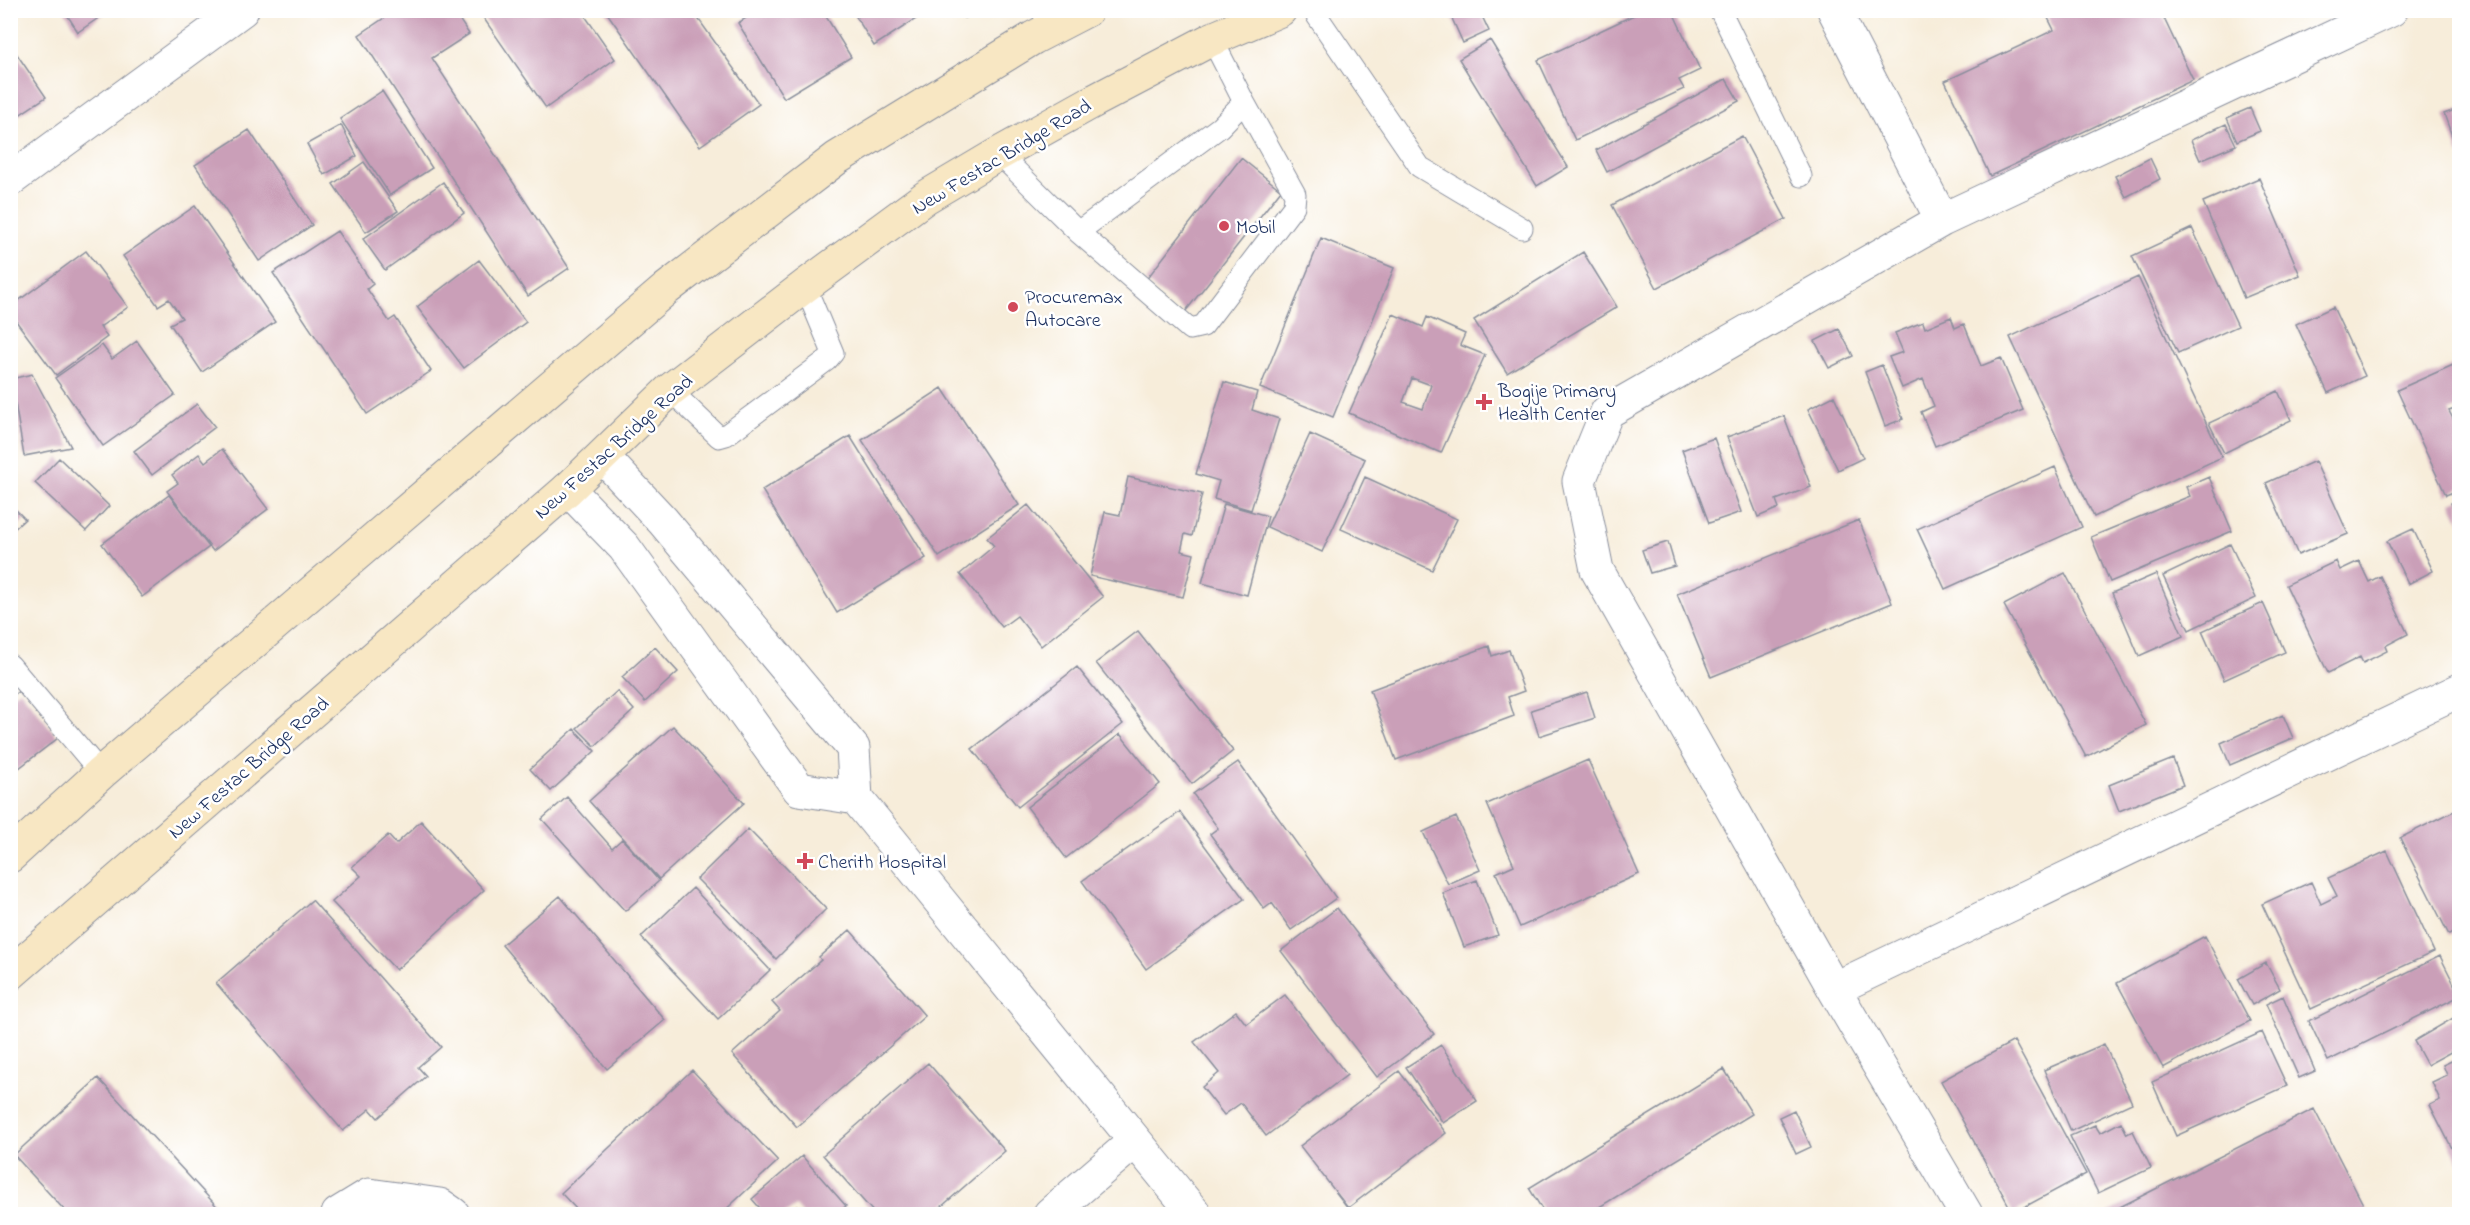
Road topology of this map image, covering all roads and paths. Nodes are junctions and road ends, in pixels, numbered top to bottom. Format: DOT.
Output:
graph roads {
  1 [pos="242,10"];
  2 [pos="1087,10"];
  3 [pos="1280,10"];
  4 [pos="1313,10"];
  5 [pos="1719,10"];
  6 [pos="1834,10"];
  7 [pos="2391,10"];
  8 [pos="1049,18"];
  9 [pos="1212,39"];
  10 [pos="1245,102"];
  11 [pos="999,154"];
  12 [pos="1801,176"];
  13 [pos="10,180"];
  14 [pos="1942,220"];
  15 [pos="1522,228"];
  16 [pos="1078,232"];
  17 [pos="805,286"];
  18 [pos="670,390"];
  19 [pos="603,457"];
  20 [pos="568,489"];
  21 [pos="10,665"];
  22 [pos="2460,690"];
  23 [pos="101,773"];
  24 [pos="856,798"];
  25 [pos="10,856"];
  26 [pos="10,974"];
  27 [pos="1834,988"];
  28 [pos="1135,1141"];
  29 [pos="338,1215"];
  30 [pos="453,1215"];
  31 [pos="1050,1215"];
  32 [pos="1195,1215"];
  33 [pos="1966,1215"];
  1 -- 13 [label="street"];
  2 -- 8 [label="main road"];
  3 -- 9 [label="main road, New Festac Bridge Road"];
  4 -- 15 [label="lane"];
  5 -- 12 [label="lane"];
  6 -- 14 [label="street"];
  7 -- 14 [label="street"];
  8 -- 23 [label="main road"];
  9 -- 10 [label="lane"];
  9 -- 11 [label="main road, New Festac Bridge Road"];
  10 -- 16 [label="lane"];
  10 -- 16 [label="lane"];
  11 -- 16 [label="lane"];
  11 -- 17 [label="main road, New Festac Bridge Road"];
  14 -- 27 [label="street"];
  17 -- 18 [label="main road, New Festac Bridge Road"];
  17 -- 18 [label="lane"];
  18 -- 19 [label="main road, New Festac Bridge Road"];
  19 -- 20 [label="main road, New Festac Bridge Road"];
  19 -- 24 [label="street"];
  20 -- 24 [label="street"];
  20 -- 26 [label="main road, New Festac Bridge Road"];
  21 -- 23 [label="lane"];
  22 -- 27 [label="street"];
  23 -- 25 [label="main road"];
  24 -- 28 [label="street"];
  27 -- 33 [label="street"];
  28 -- 31 [label="street"];
  28 -- 32 [label="street"];
  29 -- 30 [label="street"];
}
